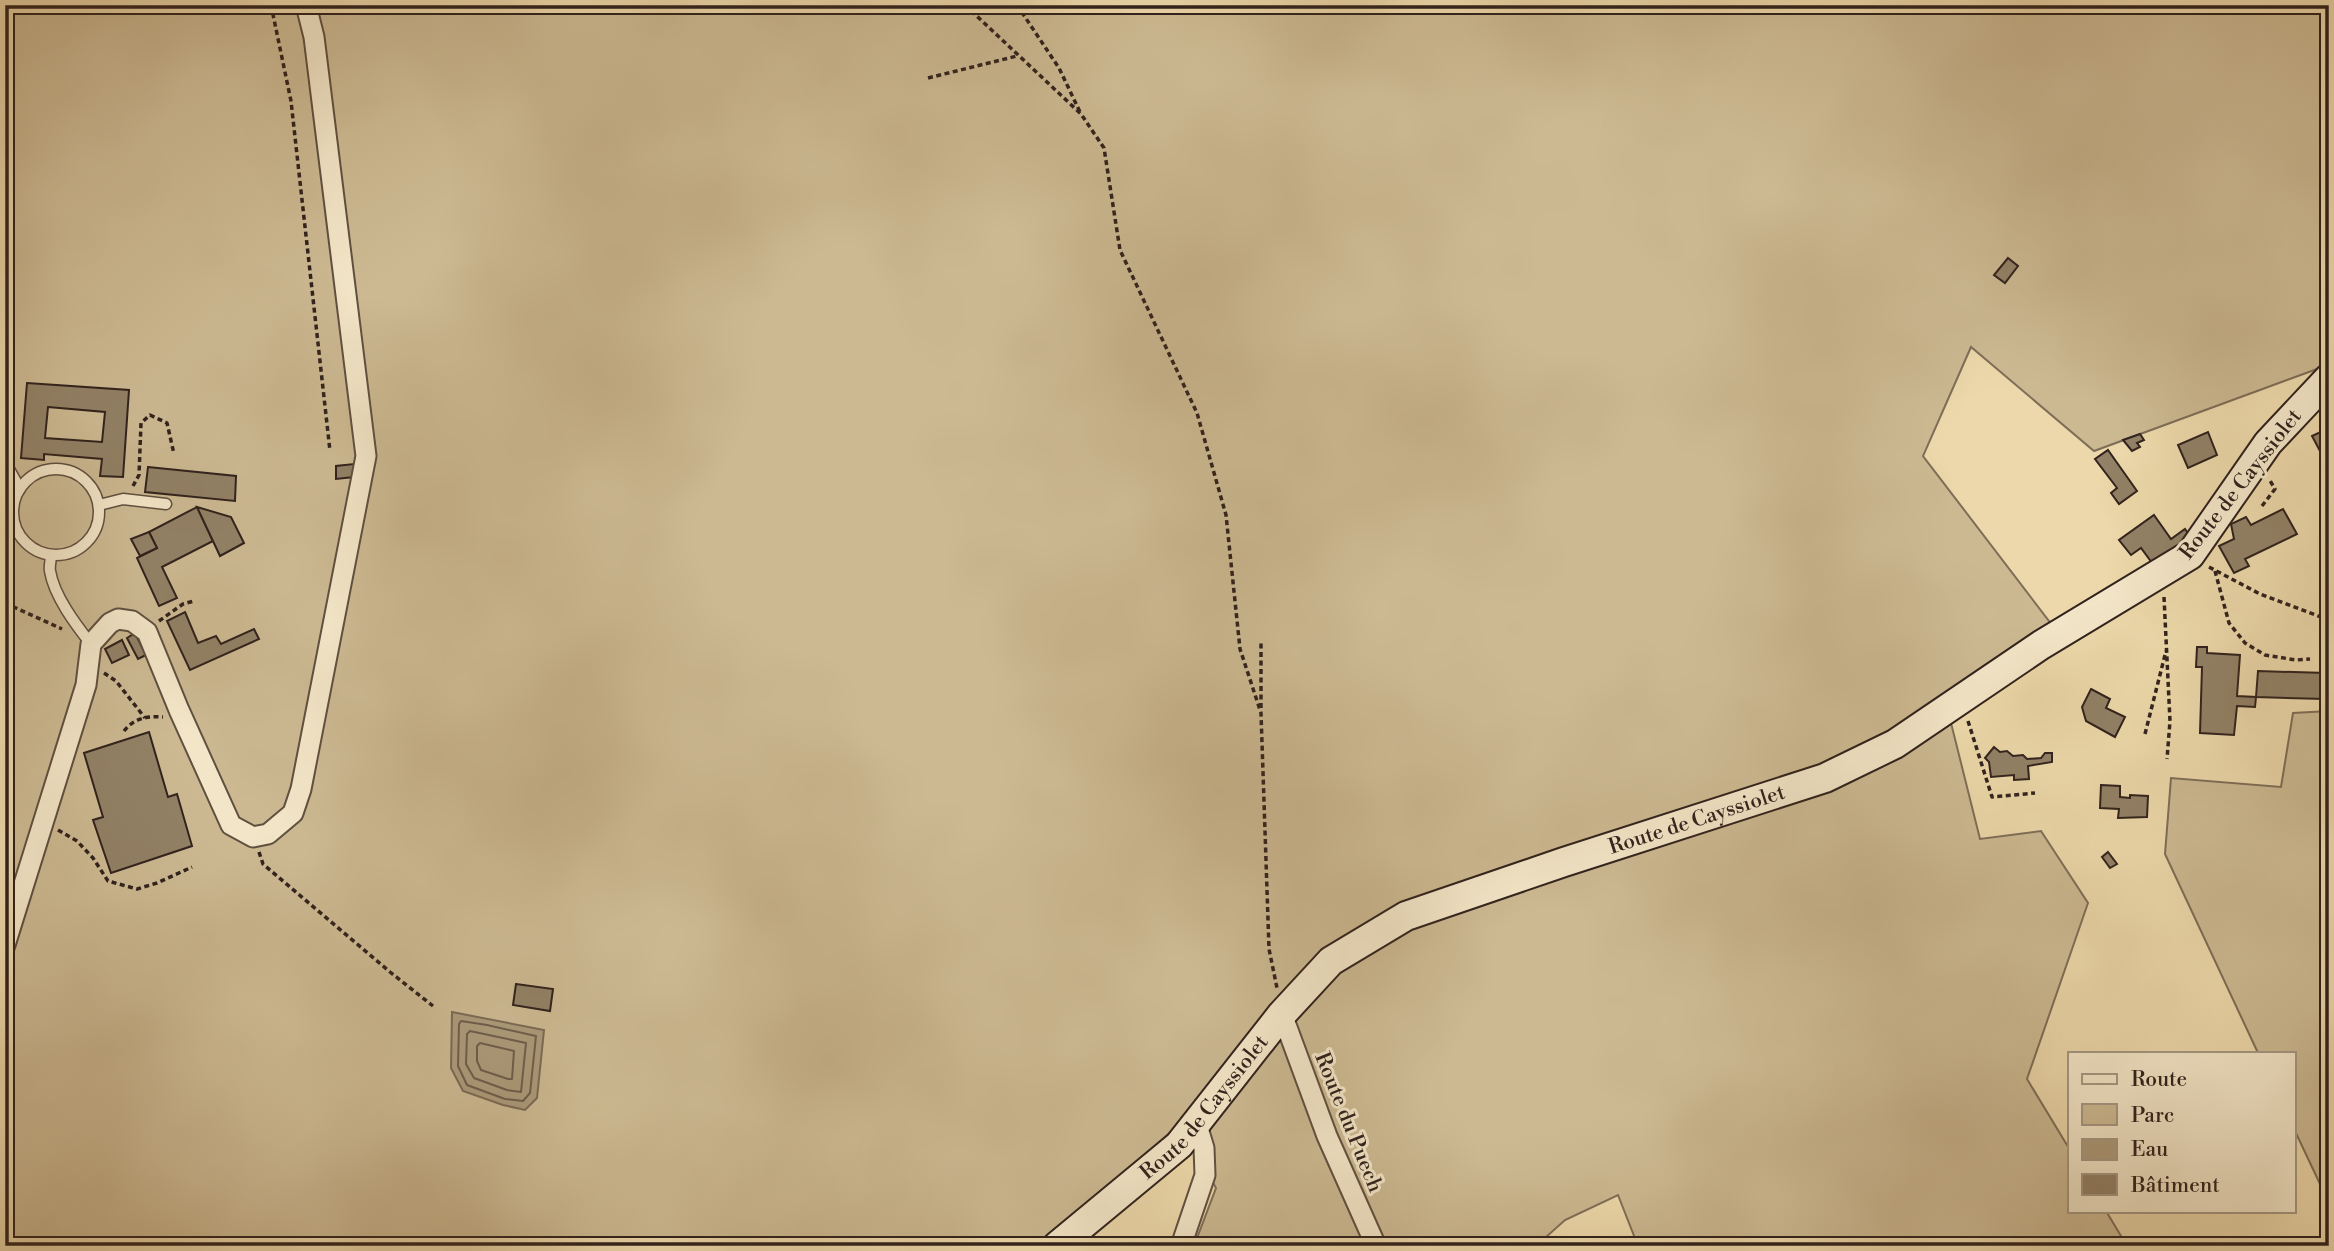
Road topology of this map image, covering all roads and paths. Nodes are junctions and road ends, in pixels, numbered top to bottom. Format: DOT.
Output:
graph roads {
  1 [pos="271,5"];
  2 [pos="306,5"];
  3 [pos="965,5"];
  4 [pos="1017,5"];
  5 [pos="1017,56"];
  6 [pos="928,78"];
  7 [pos="1081,114"];
  8 [pos="2329,378"];
  9 [pos="330,451"];
  10 [pos="174,454"];
  11 [pos="5,462"];
  12 [pos="20,489"];
  13 [pos="123,499"];
  14 [pos="166,504"];
  15 [pos="99,505"];
  16 [pos="51,555"];
  17 [pos="2190,555"];
  18 [pos="2215,571"];
  19 [pos="2161,574"];
  20 [pos="194,601"];
  21 [pos="5,603"];
  22 [pos="2329,620"];
  23 [pos="78,628"];
  24 [pos="148,632"];
  25 [pos="1261,643"];
  26 [pos="91,645"];
  27 [pos="2167,645"];
  28 [pos="2310,659"];
  29 [pos="89,668"];
  30 [pos="1961,699"];
  31 [pos="1261,713"];
  32 [pos="145,718"];
  33 [pos="183,719"];
  34 [pos="124,731"];
  35 [pos="2145,734"];
  36 [pos="2167,760"];
  37 [pos="2035,793"];
  38 [pos="42,826"];
  39 [pos="253,837"];
  40 [pos="192,867"];
  41 [pos="5,944"];
  42 [pos="433,1006"];
  43 [pos="1282,1014"];
  44 [pos="1197,1125"];
  45 [pos="1057,1246"];
  46 [pos="1181,1246"];
  47 [pos="1377,1246"];
  1 -- 9 [label="path"];
  2 -- 39 [label="street"];
  3 -- 5 [label="path"];
  4 -- 7 [label="path"];
  5 -- 6 [label="path"];
  5 -- 7 [label="path"];
  7 -- 31 [label="path"];
  8 -- 17 [label="street, Route de Cayssiolet"];
  10 -- 13 [label="path"];
  11 -- 12 [label="lane"];
  12 -- 15 [label="lane"];
  12 -- 16 [label="lane"];
  13 -- 14 [label="lane"];
  13 -- 15 [label="lane"];
  15 -- 16 [label="lane"];
  16 -- 23 [label="lane"];
  17 -- 18 [label="path"];
  17 -- 19 [label="street, Route de Cayssiolet"];
  18 -- 22 [label="path"];
  18 -- 28 [label="path"];
  19 -- 27 [label="path"];
  19 -- 30 [label="street, Route de Cayssiolet"];
  20 -- 24 [label="path"];
  21 -- 23 [label="path"];
  23 -- 26 [label="lane"];
  24 -- 26 [label="street"];
  24 -- 33 [label="street"];
  25 -- 31 [label="path"];
  26 -- 29 [label="street"];
  27 -- 35 [label="path"];
  27 -- 36 [label="path"];
  29 -- 32 [label="path"];
  29 -- 38 [label="street"];
  30 -- 37 [label="path"];
  30 -- 43 [label="street, Route de Cayssiolet"];
  31 -- 43 [label="path"];
  32 -- 33 [label="path"];
  32 -- 34 [label="path"];
  33 -- 39 [label="street"];
  38 -- 40 [label="path"];
  38 -- 41 [label="street"];
  39 -- 42 [label="path"];
  43 -- 44 [label="street, Route de Cayssiolet"];
  43 -- 47 [label="street, Route du Puech"];
  44 -- 45 [label="street, Route de Cayssiolet"];
  44 -- 46 [label="street"];
}
